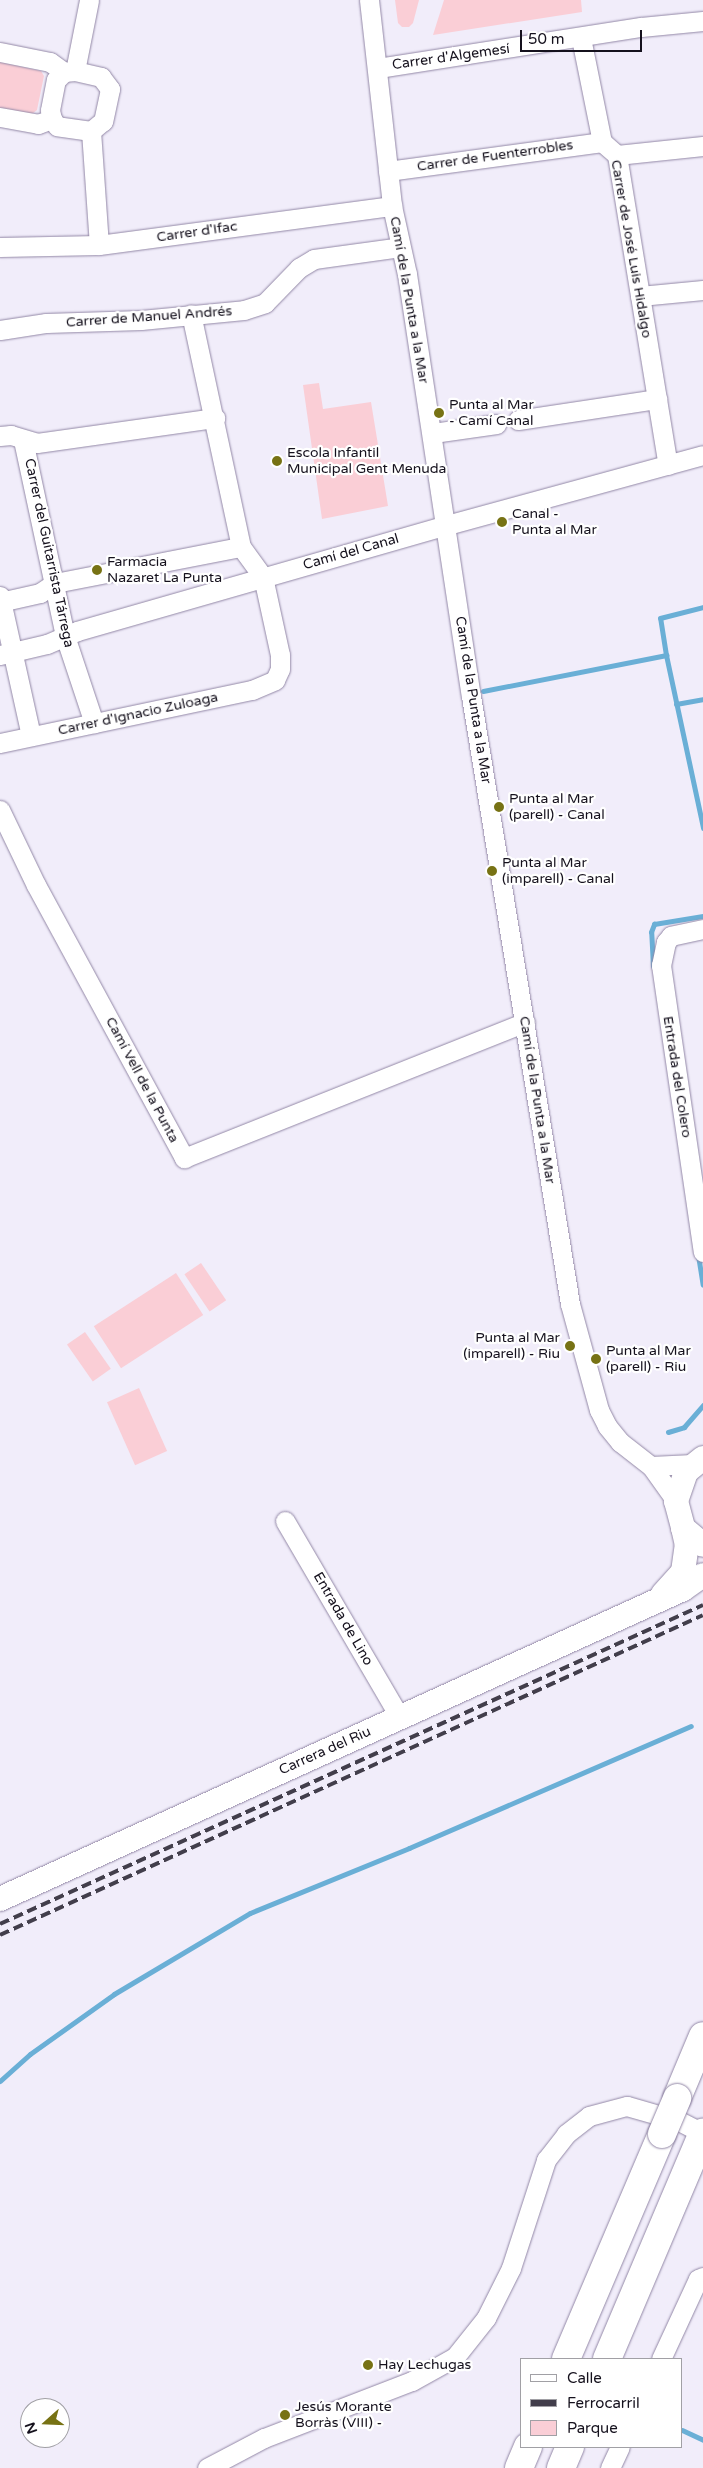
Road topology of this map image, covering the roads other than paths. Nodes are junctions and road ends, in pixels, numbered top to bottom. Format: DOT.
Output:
graph roads {
  1 [pos="89,0"];
  2 [pos="369,0"];
  3 [pos="703,21"];
  4 [pos="581,38"];
  5 [pos="0,52"];
  6 [pos="378,68"];
  7 [pos="69,72"];
  8 [pos="0,117"];
  9 [pos="52,119"];
  10 [pos="91,131"];
  11 [pos="602,142"];
  12 [pos="703,146"];
  13 [pos="616,155"];
  14 [pos="388,171"];
  15 [pos="392,206"];
  16 [pos="99,245"];
  17 [pos="0,247"];
  18 [pos="400,247"];
  19 [pos="703,290"];
  20 [pos="640,296"];
  21 [pos="191,314"];
  22 [pos="0,330"];
  23 [pos="657,399"];
  24 [pos="215,418"];
  25 [pos="518,420"];
  26 [pos="496,424"];
  27 [pos="433,433"];
  28 [pos="0,436"];
  29 [pos="23,440"];
  30 [pos="703,455"];
  31 [pos="668,465"];
  32 [pos="447,524"];
  33 [pos="242,547"];
  34 [pos="263,577"];
  35 [pos="55,583"];
  36 [pos="0,600"];
  37 [pos="65,636"];
  38 [pos="7,653"];
  39 [pos="94,723"];
  40 [pos="31,736"];
  41 [pos="0,743"];
  42 [pos="2,821"];
  43 [pos="703,929"];
  44 [pos="525,1022"];
  45 [pos="703,1252"];
  46 [pos="698,1461"];
  47 [pos="650,1466"];
  48 [pos="676,1501"];
  49 [pos="285,1521"];
  50 [pos="683,1528"];
  51 [pos="703,1545"];
  52 [pos="703,1575"];
  53 [pos="650,1604"];
  54 [pos="400,1718"];
  55 [pos="0,1899"];
  56 [pos="703,2036"];
  57 [pos="701,2138"];
  58 [pos="703,2277"];
  59 [pos="566,2358"];
  60 [pos="607,2358"];
  61 [pos="661,2358"];
  62 [pos="528,2448"];
  63 [pos="570,2448"];
  64 [pos="620,2448"];
  65 [pos="207,2468"];
  66 [pos="519,2468"];
  67 [pos="562,2468"];
  68 [pos="610,2468"];
  1 -- 7 [label="street"];
  2 -- 6 [label="street, Camí de la Punta a la Mar"];
  3 -- 4 [label="street, Carrer d'Algemesí"];
  4 -- 6 [label="street, Carrer d'Algemesí"];
  4 -- 11 [label="street, Carrer de José Luis Hidalgo"];
  5 -- 7 [label="street"];
  6 -- 14 [label="street, Camí de la Punta a la Mar"];
  7 -- 9 [label="street"];
  7 -- 10 [label="street"];
  8 -- 9 [label="street"];
  9 -- 10 [label="street"];
  10 -- 16 [label="street"];
  11 -- 13 [label="street, Carrer de José Luis Hidalgo"];
  11 -- 14 [label="street, Carrer de Fuenterrobles"];
  12 -- 13 [label="street"];
  13 -- 20 [label="street, Carrer de José Luis Hidalgo"];
  14 -- 15 [label="street, Camí de la Punta a la Mar"];
  15 -- 16 [label="street, Carrer d'Ifac"];
  15 -- 18 [label="street, Camí de la Punta a la Mar"];
  16 -- 17 [label="street, Carrer d'Ifac"];
  18 -- 21 [label="street, Carrer de Manuel Andrés"];
  18 -- 27 [label="street, Camí de la Punta a la Mar"];
  19 -- 20 [label="street"];
  20 -- 23 [label="street, Carrer de José Luis Hidalgo"];
  21 -- 22 [label="street, Carrer de Manuel Andrés"];
  21 -- 24 [label="street"];
  23 -- 25 [label="street"];
  23 -- 31 [label="street, Carrer de José Luis Hidalgo"];
  24 -- 29 [label="street"];
  24 -- 33 [label="street"];
  26 -- 27 [label="street"];
  27 -- 32 [label="street, Camí de la Punta a la Mar"];
  28 -- 29 [label="street"];
  29 -- 35 [label="street, Carrer del Guitarrista Tárrega"];
  30 -- 31 [label="street, Camí del Canal"];
  31 -- 32 [label="street, Camí del Canal"];
  32 -- 34 [label="street, Camí del Canal"];
  32 -- 44 [label="street, Camí de la Punta a la Mar"];
  33 -- 34 [label="street"];
  33 -- 35 [label="street"];
  34 -- 37 [label="street, Camí del Canal"];
  34 -- 39 [label="street, Carrer d'Ignacio Zuloaga"];
  35 -- 36 [label="street"];
  35 -- 37 [label="street, Carrer del Guitarrista Tárrega"];
  36 -- 38 [label="street"];
  37 -- 38 [label="street, Camí del Canal"];
  37 -- 39 [label="street, Carrer del Guitarrista Tárrega"];
  38 -- 40 [label="street"];
  39 -- 40 [label="street, Carrer d'Ignacio Zuloaga"];
  40 -- 41 [label="street, Carrer d'Ignacio Zuloaga"];
  42 -- 44 [label="street, Camí Vell de la Punta"];
  43 -- 45 [label="street, Entrada del Colero"];
  44 -- 47 [label="street, Camí de la Punta a la Mar"];
  46 -- 47 [label="street"];
  46 -- 48 [label="street"];
  47 -- 48 [label="street, Camí de la Punta a la Mar"];
  48 -- 50 [label="street, Carrera del Riu"];
  49 -- 54 [label="street, Entrada de Lino"];
  50 -- 51 [label="street"];
  50 -- 53 [label="street, Carrera del Riu"];
  52 -- 53 [label="street, Carrera del Riu"];
  53 -- 54 [label="street, Carrera del Riu"];
  54 -- 55 [label="street, Carrera del Riu"];
  56 -- 59 [label="highway, bridge"];
  57 -- 60 [label="highway"];
  57 -- 65 [label="street"];
  58 -- 61 [label="street"];
  62 -- 66 [label="highway"];
  63 -- 67 [label="highway"];
  64 -- 68 [label="street"];
}
